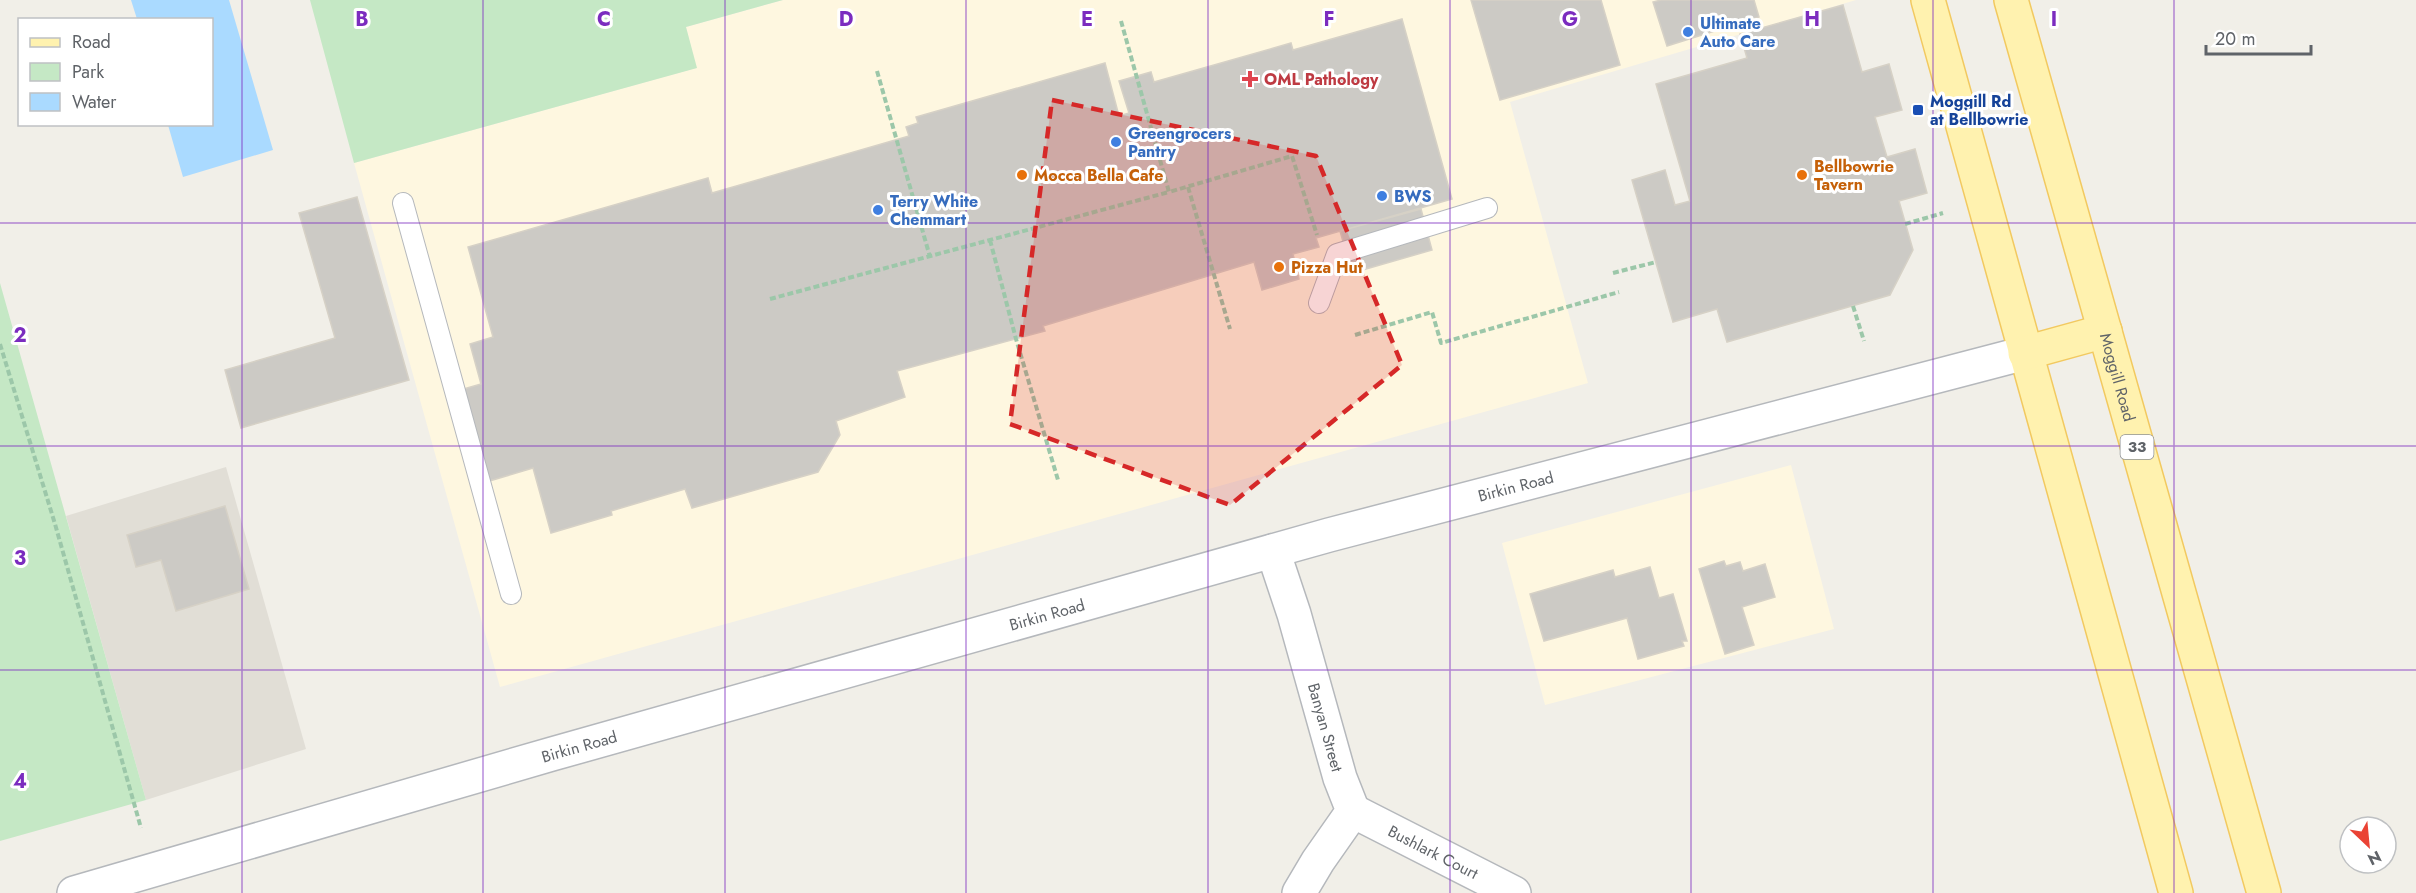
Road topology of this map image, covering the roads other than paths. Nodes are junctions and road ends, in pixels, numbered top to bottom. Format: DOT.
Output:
graph roads {
  1 [pos="1928,0"];
  2 [pos="2011,0"];
  3 [pos="403,203"];
  4 [pos="1487,208"];
  5 [pos="1319,303"];
  6 [pos="2105,331"];
  7 [pos="2025,353"];
  8 [pos="1273,550"];
  9 [pos="511,594"];
  10 [pos="1353,811"];
  11 [pos="74,893"];
  12 [pos="1299,893"];
  13 [pos="1514,893"];
  14 [pos="2176,893"];
  15 [pos="2264,893"];
  1 -- 7 [label="main road"];
  2 -- 6 [label="main road, Moggill Road / 33"];
  3 -- 9 [label="lane"];
  4 -- 5 [label="lane"];
  6 -- 7 [label="main road"];
  6 -- 15 [label="main road, Moggill Road / 33"];
  7 -- 8 [label="street, Birkin Road"];
  7 -- 14 [label="main road"];
  8 -- 10 [label="street, Banyan Street"];
  8 -- 11 [label="street, Birkin Road"];
  10 -- 12 [label="street"];
  10 -- 13 [label="street, Bushlark Court"];
}
